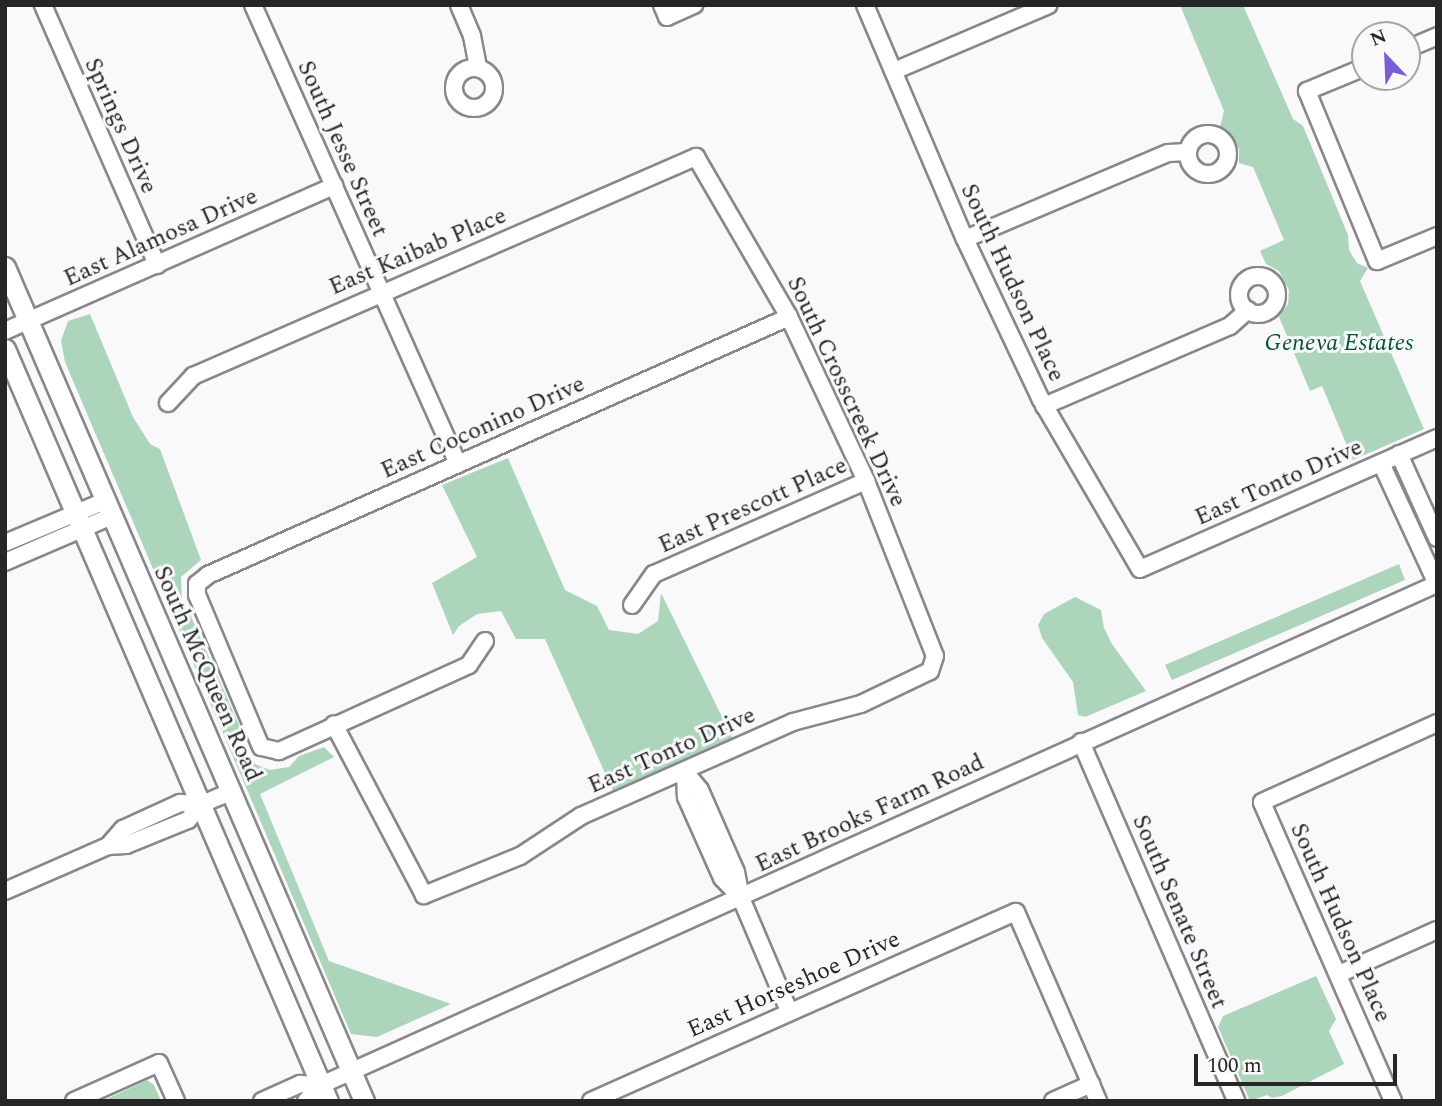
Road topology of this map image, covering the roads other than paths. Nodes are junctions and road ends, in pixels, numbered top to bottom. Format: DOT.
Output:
graph roads {
  1 [pos="43,5"];
  2 [pos="253,5"];
  3 [pos="459,5"];
  4 [pos="694,5"];
  5 [pos="865,5"];
  6 [pos="1049,5"];
  7 [pos="665,11"];
  8 [pos="478,68"];
  9 [pos="894,71"];
  10 [pos="1351,72"];
  11 [pos="1188,152"];
  12 [pos="696,157"];
  13 [pos="334,186"];
  14 [pos="1437,236"];
  15 [pos="965,239"];
  16 [pos="157,265"];
  17 [pos="5,267"];
  18 [pos="382,293"];
  19 [pos="1248,310"];
  20 [pos="789,317"];
  21 [pos="29,321"];
  22 [pos="5,331"];
  23 [pos="5,349"];
  24 [pos="168,403"];
  25 [pos="1044,406"];
  26 [pos="1437,438"];
  27 [pos="1399,454"];
  28 [pos="1381,463"];
  29 [pos="458,464"];
  30 [pos="866,481"];
  31 [pos="108,508"];
  32 [pos="79,521"];
  33 [pos="1437,538"];
  34 [pos="5,543"];
  35 [pos="5,562"];
  36 [pos="1140,569"];
  37 [pos="1437,584"];
  38 [pos="632,605"];
  39 [pos="485,641"];
  40 [pos="935,656"];
  41 [pos="1437,723"];
  42 [pos="334,724"];
  43 [pos="1081,742"];
  44 [pos="685,772"];
  45 [pos="232,791"];
  46 [pos="202,804"];
  47 [pos="143,820"];
  48 [pos="149,836"];
  49 [pos="108,846"];
  50 [pos="5,891"];
  51 [pos="741,898"];
  52 [pos="1437,930"];
  53 [pos="1339,974"];
  54 [pos="789,1011"];
  55 [pos="351,1071"];
  56 [pos="1091,1084"];
  57 [pos="324,1093"];
  58 [pos="74,1101"];
  59 [pos="176,1101"];
  60 [pos="262,1101"];
  61 [pos="306,1101"];
  62 [pos="364,1101"];
  63 [pos="592,1101"];
  64 [pos="1053,1101"];
  65 [pos="1098,1101"];
  66 [pos="1236,1101"];
  67 [pos="1393,1101"];
  1 -- 16 [label="street, Springs Drive"];
  2 -- 13 [label="street, South Jesse Street"];
  3 -- 8 [label="street"];
  4 -- 7 [label="street"];
  5 -- 9 [label="street, South Hudson Place"];
  6 -- 9 [label="street"];
  9 -- 15 [label="street, South Hudson Place"];
  10 -- 14 [label="street"];
  11 -- 15 [label="street"];
  12 -- 18 [label="street, East Kaibab Place"];
  12 -- 20 [label="street, South Crosscreek Drive"];
  13 -- 16 [label="street, East Alamosa Drive"];
  13 -- 18 [label="street, South Jesse Street"];
  15 -- 25 [label="street, South Hudson Place"];
  16 -- 21 [label="street, East Alamosa Drive"];
  17 -- 21 [label="main road, South McQueen Road"];
  18 -- 24 [label="street, East Kaibab Place"];
  18 -- 29 [label="street, South Jesse Street"];
  19 -- 25 [label="street"];
  20 -- 29 [label="street, East Coconino Drive"];
  20 -- 30 [label="street, South Crosscreek Drive"];
  21 -- 22 [label="street, East Alamosa Drive"];
  21 -- 31 [label="main road, South McQueen Road"];
  23 -- 32 [label="main road"];
  25 -- 36 [label="street, South Hudson Place"];
  26 -- 27 [label="street, East Tonto Drive"];
  27 -- 28 [label="street, East Tonto Drive"];
  27 -- 33 [label="street"];
  28 -- 36 [label="street, East Tonto Drive"];
  28 -- 37 [label="street"];
  29 -- 42 [label="street, East Coconino Drive"];
  30 -- 38 [label="street, East Prescott Place"];
  30 -- 40 [label="street, South Crosscreek Drive"];
  31 -- 32 [label="street"];
  31 -- 45 [label="main road, South McQueen Road"];
  32 -- 34 [label="street"];
  32 -- 35 [label="street"];
  32 -- 46 [label="main road"];
  37 -- 43 [label="street, East Brooks Farm Road"];
  39 -- 42 [label="street"];
  40 -- 44 [label="street, East Tonto Drive"];
  41 -- 53 [label="street, South Hudson Place"];
  42 -- 44 [label="street, East Tonto Drive"];
  43 -- 51 [label="street, East Brooks Farm Road"];
  43 -- 66 [label="street, South Senate Street"];
  44 -- 51 [label="street"];
  45 -- 46 [label="street"];
  45 -- 55 [label="main road, South McQueen Road"];
  46 -- 47 [label="street"];
  46 -- 48 [label="street"];
  46 -- 57 [label="main road"];
  47 -- 48 [label="street"];
  47 -- 49 [label="street"];
  48 -- 49 [label="street"];
  49 -- 50 [label="street"];
  51 -- 54 [label="street"];
  51 -- 55 [label="street, East Brooks Farm Road"];
  52 -- 53 [label="street"];
  53 -- 67 [label="street, South Hudson Place"];
  54 -- 56 [label="street, East Horseshoe Drive"];
  54 -- 63 [label="street, East Horseshoe Drive"];
  55 -- 57 [label="street, East Brooks Farm Road"];
  55 -- 62 [label="main road, South McQueen Road"];
  56 -- 64 [label="street"];
  56 -- 65 [label="street"];
  57 -- 60 [label="street, East Brooks Farm Road"];
  57 -- 61 [label="street, East Brooks Farm Road"];
  58 -- 59 [label="street"];
}
